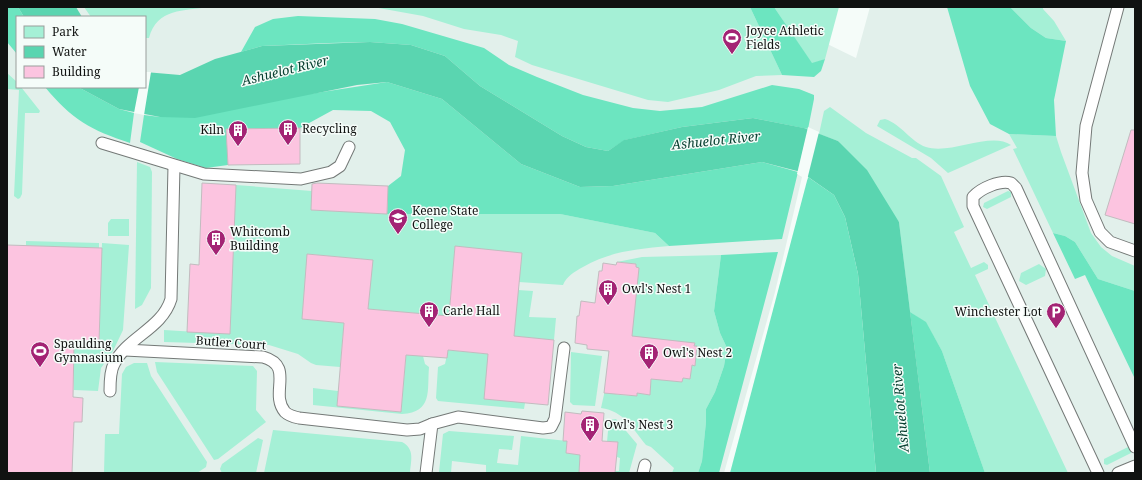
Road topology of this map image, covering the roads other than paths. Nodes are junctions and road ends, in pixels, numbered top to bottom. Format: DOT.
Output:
graph roads {
  1 [pos="1118,7"];
  2 [pos="102,143"];
  3 [pos="349,147"];
  4 [pos="174,166"];
  5 [pos="1135,251"];
  6 [pos="564,348"];
  7 [pos="125,350"];
  8 [pos="110,391"];
  9 [pos="432,424"];
  10 [pos="1135,447"];
  11 [pos="1135,466"];
  12 [pos="426,473"];
  13 [pos="1098,473"];
  14 [pos="1118,473"];
  1 -- 5 [label="lane"];
  2 -- 4 [label="lane"];
  3 -- 4 [label="lane"];
  4 -- 7 [label="lane"];
  6 -- 9 [label="lane, Butler Court"];
  7 -- 8 [label="lane"];
  7 -- 9 [label="lane, Butler Court"];
  9 -- 12 [label="lane"];
  10 -- 13 [label="lane"];
  11 -- 14 [label="lane"];
}
